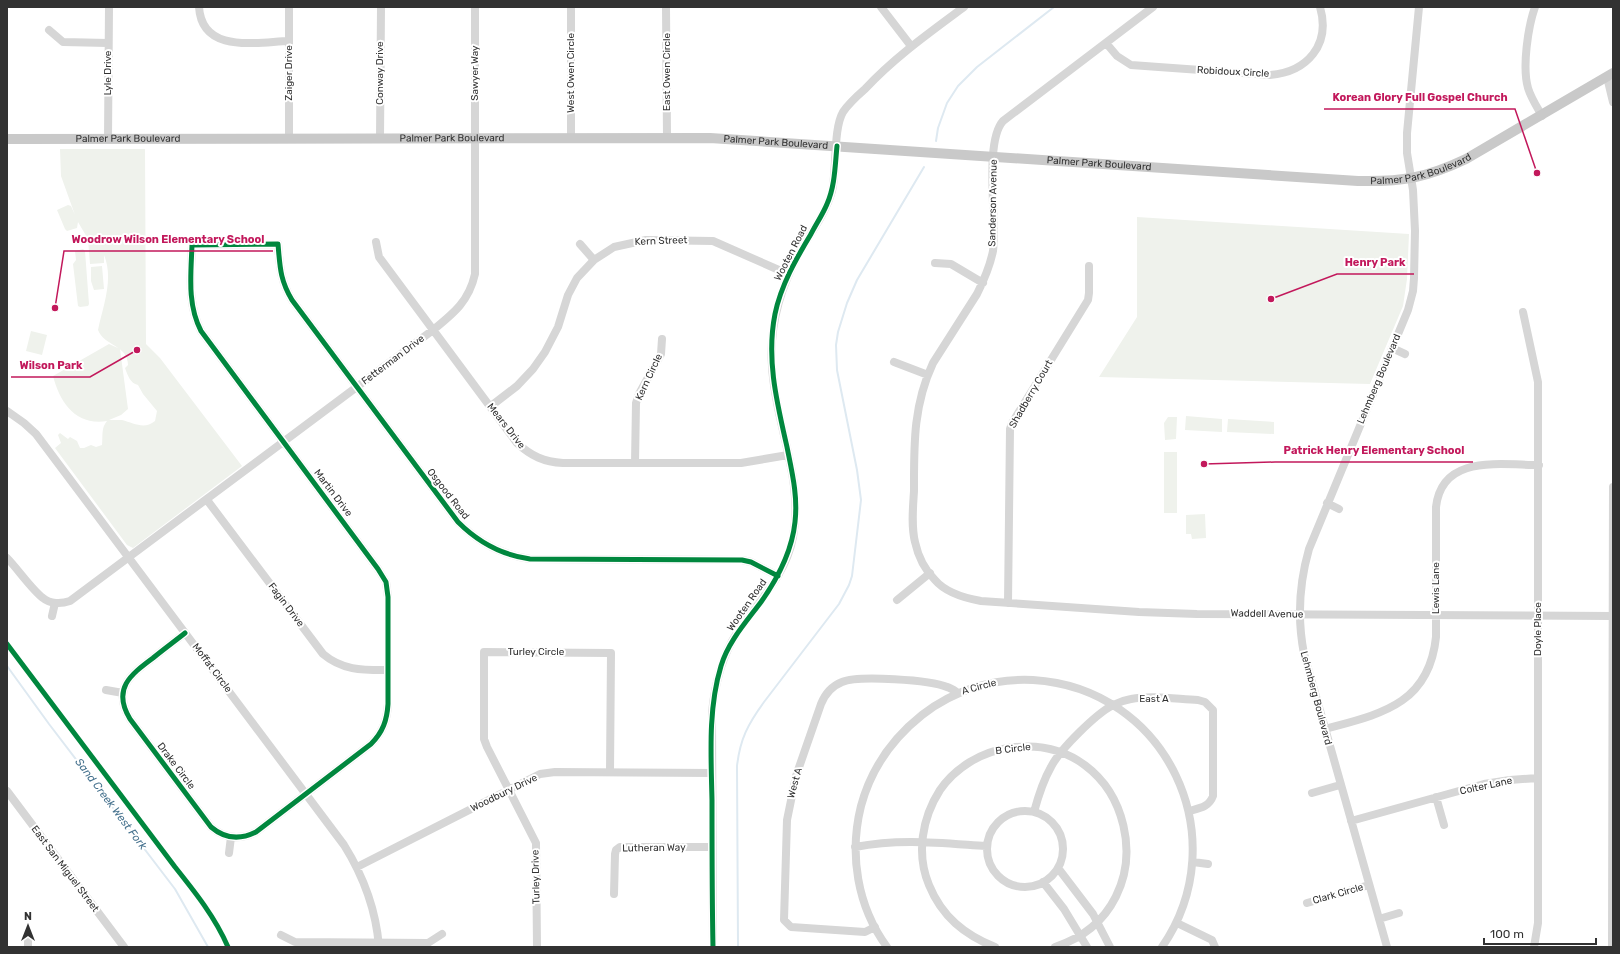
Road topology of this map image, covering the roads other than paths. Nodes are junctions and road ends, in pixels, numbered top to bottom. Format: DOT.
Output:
graph roads {
  1 [pos="109,7"];
  2 [pos="199,7"];
  3 [pos="289,7"];
  4 [pos="380,7"];
  5 [pos="475,7"];
  6 [pos="571,7"];
  7 [pos="666,7"];
  8 [pos="881,7"];
  9 [pos="964,7"];
  10 [pos="1153,7"];
  11 [pos="1320,7"];
  12 [pos="1418,7"];
  13 [pos="1535,7"];
  14 [pos="49,30"];
  15 [pos="289,41"];
  16 [pos="108,43"];
  17 [pos="1106,43"];
  18 [pos="911,46"];
  19 [pos="1610,75"];
  20 [pos="1613,102"];
  21 [pos="1542,116"];
  22 [pos="475,138"];
  23 [pos="571,138"];
  24 [pos="667,138"];
  25 [pos="7,139"];
  26 [pos="108,139"];
  27 [pos="289,139"];
  28 [pos="380,139"];
  29 [pos="837,146"];
  30 [pos="994,156"];
  31 [pos="1411,179"];
  32 [pos="376,242"];
  33 [pos="580,244"];
  34 [pos="247,245"];
  35 [pos="594,260"];
  36 [pos="935,263"];
  37 [pos="1089,266"];
  38 [pos="788,274"];
  39 [pos="983,283"];
  40 [pos="1523,312"];
  41 [pos="433,330"];
  42 [pos="662,339"];
  43 [pos="1392,348"];
  44 [pos="1405,354"];
  45 [pos="894,362"];
  46 [pos="928,375"];
  47 [pos="357,387"];
  48 [pos="491,406"];
  49 [pos="7,411"];
  50 [pos="283,442"];
  51 [pos="788,455"];
  52 [pos="635,463"];
  53 [pos="1539,465"];
  54 [pos="1613,487"];
  55 [pos="207,500"];
  56 [pos="1327,503"];
  57 [pos="1339,509"];
  58 [pos="1613,524"];
  59 [pos="129,557"];
  60 [pos="7,558"];
  61 [pos="930,573"];
  62 [pos="778,576"];
  63 [pos="897,600"];
  64 [pos="55,603"];
  65 [pos="1008,603"];
  66 [pos="1299,614"];
  67 [pos="1436,615"];
  68 [pos="1538,615"];
  69 [pos="52,616"];
  70 [pos="1613,616"];
  71 [pos="185,633"];
  72 [pos="388,670"];
  73 [pos="106,690"];
  74 [pos="123,693"];
  75 [pos="958,693"];
  76 [pos="1113,705"];
  77 [pos="1613,713"];
  78 [pos="1325,729"];
  79 [pos="1060,752"];
  80 [pos="610,772"];
  81 [pos="712,773"];
  82 [pos="1538,778"];
  83 [pos="1340,785"];
  84 [pos="509,790"];
  85 [pos="7,791"];
  86 [pos="1312,793"];
  87 [pos="305,794"];
  88 [pos="1436,798"];
  89 [pos="1613,809"];
  90 [pos="1189,811"];
  91 [pos="1034,812"];
  92 [pos="1351,821"];
  93 [pos="1444,825"];
  94 [pos="231,837"];
  95 [pos="922,842"];
  96 [pos="986,846"];
  97 [pos="712,847"];
  98 [pos="856,847"];
  99 [pos="228,853"];
  100 [pos="1193,862"];
  101 [pos="1208,864"];
  102 [pos="358,867"];
  103 [pos="1058,868"];
  104 [pos="1043,882"];
  105 [pos="1369,885"];
  106 [pos="614,894"];
  107 [pos="1307,902"];
  108 [pos="1613,906"];
  109 [pos="1399,913"];
  110 [pos="1379,919"];
  111 [pos="1097,922"];
  112 [pos="1177,923"];
  113 [pos="875,927"];
  114 [pos="442,934"];
  115 [pos="281,935"];
  116 [pos="1081,935"];
  117 [pos="379,945"];
  118 [pos="124,947"];
  119 [pos="537,947"];
  120 [pos="713,947"];
  121 [pos="887,947"];
  122 [pos="996,947"];
  123 [pos="1055,947"];
  124 [pos="1087,947"];
  125 [pos="1110,947"];
  126 [pos="1162,947"];
  127 [pos="1215,947"];
  128 [pos="1387,947"];
  129 [pos="1534,947"];
  130 [pos="1612,947"];
  1 -- 16 [label="street, Lyle Drive"];
  2 -- 15 [label="street"];
  3 -- 15 [label="street, Zaiger Drive"];
  4 -- 28 [label="street, Conway Drive"];
  5 -- 22 [label="street, Sawyer Way"];
  6 -- 23 [label="street, West Owen Circle"];
  7 -- 24 [label="street, East Owen Circle"];
  8 -- 18 [label="street"];
  9 -- 18 [label="street, Wooten Road"];
  10 -- 17 [label="street, Sanderson Avenue"];
  11 -- 17 [label="street, Robidoux Circle"];
  12 -- 31 [label="street, Lehmberg Boulevard"];
  13 -- 21 [label="street"];
  14 -- 16 [label="street"];
  15 -- 27 [label="street, Zaiger Drive"];
  16 -- 26 [label="street, Lyle Drive"];
  17 -- 30 [label="street, Sanderson Avenue"];
  18 -- 29 [label="street, Wooten Road"];
  19 -- 20 [label="street"];
  19 -- 21 [label="main road, Palmer Park Boulevard"];
  21 -- 31 [label="main road, Palmer Park Boulevard"];
  22 -- 23 [label="main road, Palmer Park Boulevard"];
  22 -- 28 [label="main road, Palmer Park Boulevard"];
  22 -- 41 [label="street, Fetterman Drive"];
  23 -- 24 [label="main road, Palmer Park Boulevard"];
  24 -- 29 [label="main road, Palmer Park Boulevard"];
  25 -- 26 [label="main road, Palmer Park Boulevard"];
  26 -- 27 [label="main road, Palmer Park Boulevard"];
  27 -- 28 [label="main road, Palmer Park Boulevard"];
  29 -- 30 [label="main road, Palmer Park Boulevard"];
  29 -- 38 [label="street, Wooten Road"];
  30 -- 31 [label="main road, Palmer Park Boulevard"];
  30 -- 39 [label="street, Sanderson Avenue"];
  31 -- 43 [label="street, Lehmberg Boulevard"];
  32 -- 41 [label="street, Mears Drive"];
  33 -- 35 [label="street"];
  34 -- 47 [label="street, Osgood Road"];
  34 -- 50 [label="street, Martin Drive"];
  35 -- 38 [label="street, Kern Street"];
  35 -- 48 [label="street, Kern Street"];
  36 -- 39 [label="street"];
  37 -- 65 [label="street, Shadberry Court"];
  38 -- 51 [label="street, Wooten Road"];
  39 -- 46 [label="street, Sanderson Avenue"];
  40 -- 53 [label="street, Doyle Place"];
  41 -- 47 [label="street, Fetterman Drive"];
  41 -- 48 [label="street, Mears Drive"];
  42 -- 52 [label="street, Kern Circle"];
  43 -- 44 [label="street"];
  43 -- 56 [label="street, Lehmberg Boulevard"];
  45 -- 46 [label="street"];
  46 -- 61 [label="street, Sanderson Avenue"];
  47 -- 50 [label="street, Fetterman Drive"];
  47 -- 62 [label="street, Osgood Road"];
  48 -- 52 [label="street, Mears Drive"];
  49 -- 59 [label="street, Moffat Circle"];
  50 -- 55 [label="street, Fetterman Drive"];
  50 -- 72 [label="street, Martin Drive"];
  51 -- 52 [label="street, Mears Drive"];
  51 -- 62 [label="street, Wooten Road"];
  53 -- 67 [label="street, Lewis Lane"];
  53 -- 68 [label="street, Doyle Place"];
  54 -- 58 [label="street"];
  55 -- 59 [label="street, Fetterman Drive"];
  55 -- 72 [label="street, Fagin Drive"];
  56 -- 57 [label="street"];
  56 -- 66 [label="street, Lehmberg Boulevard"];
  58 -- 70 [label="street"];
  59 -- 64 [label="street, Fetterman Drive"];
  59 -- 71 [label="street, Moffat Circle"];
  60 -- 64 [label="street"];
  61 -- 63 [label="street"];
  61 -- 65 [label="street, Waddell Avenue"];
  62 -- 81 [label="street, Wooten Road"];
  64 -- 69 [label="street"];
  65 -- 66 [label="street, Waddell Avenue"];
  66 -- 67 [label="street, Waddell Avenue"];
  66 -- 78 [label="street, Lehmberg Boulevard"];
  67 -- 68 [label="street, Waddell Avenue"];
  67 -- 78 [label="street, Lewis Lane"];
  68 -- 70 [label="street, Waddell Avenue"];
  68 -- 82 [label="street, Doyle Place"];
  70 -- 77 [label="street"];
  71 -- 74 [label="street"];
  71 -- 87 [label="street, Moffat Circle"];
  72 -- 87 [label="street, Martin Drive"];
  73 -- 74 [label="street"];
  74 -- 94 [label="street, Drake Circle"];
  75 -- 76 [label="street, A Circle"];
  75 -- 98 [label="street, A Circle"];
  75 -- 113 [label="street, West A"];
  76 -- 79 [label="street, East A"];
  76 -- 90 [label="street, A Circle"];
  76 -- 90 [label="street, East A"];
  77 -- 89 [label="street"];
  78 -- 83 [label="street, Lehmberg Boulevard"];
  79 -- 91 [label="street, East A"];
  79 -- 95 [label="street, B Circle"];
  79 -- 111 [label="street, B Circle"];
  80 -- 81 [label="street, Woodbury Drive"];
  80 -- 84 [label="street, Woodbury Drive"];
  80 -- 84 [label="street, Turley Circle"];
  81 -- 97 [label="street, Wooten Road"];
  82 -- 88 [label="street, Colter Lane"];
  82 -- 129 [label="street, Doyle Place"];
  83 -- 86 [label="street"];
  83 -- 92 [label="street, Lehmberg Boulevard"];
  84 -- 102 [label="street, Woodbury Drive"];
  84 -- 119 [label="street, Turley Drive"];
  85 -- 118 [label="street, East San Miguel Street"];
  87 -- 94 [label="street"];
  87 -- 102 [label="street, Moffat Circle"];
  88 -- 92 [label="street, Colter Lane"];
  88 -- 93 [label="street"];
  89 -- 108 [label="street"];
  90 -- 100 [label="street, A Circle"];
  91 -- 96 [label="street"];
  91 -- 103 [label="street"];
  92 -- 105 [label="street, Lehmberg Boulevard"];
  94 -- 99 [label="street"];
  95 -- 96 [label="street"];
  95 -- 98 [label="street"];
  95 -- 122 [label="street, B Circle"];
  96 -- 104 [label="street"];
  97 -- 106 [label="street, Lutheran Way"];
  97 -- 120 [label="street, Wooten Road"];
  98 -- 113 [label="street, A Circle"];
  100 -- 101 [label="street"];
  100 -- 112 [label="street, A Circle"];
  102 -- 117 [label="street, Moffat Circle"];
  103 -- 104 [label="street"];
  103 -- 111 [label="street"];
  104 -- 116 [label="street"];
  105 -- 107 [label="street, Clark Circle"];
  105 -- 110 [label="street, Lehmberg Boulevard"];
  108 -- 130 [label="street"];
  109 -- 110 [label="street"];
  110 -- 128 [label="street, Lehmberg Boulevard"];
  111 -- 116 [label="street, B Circle"];
  111 -- 125 [label="street"];
  112 -- 126 [label="street, A Circle"];
  112 -- 127 [label="street"];
  113 -- 121 [label="street, A Circle"];
  114 -- 117 [label="street"];
  115 -- 117 [label="street"];
  116 -- 123 [label="street, B Circle"];
  116 -- 124 [label="street"];
}
